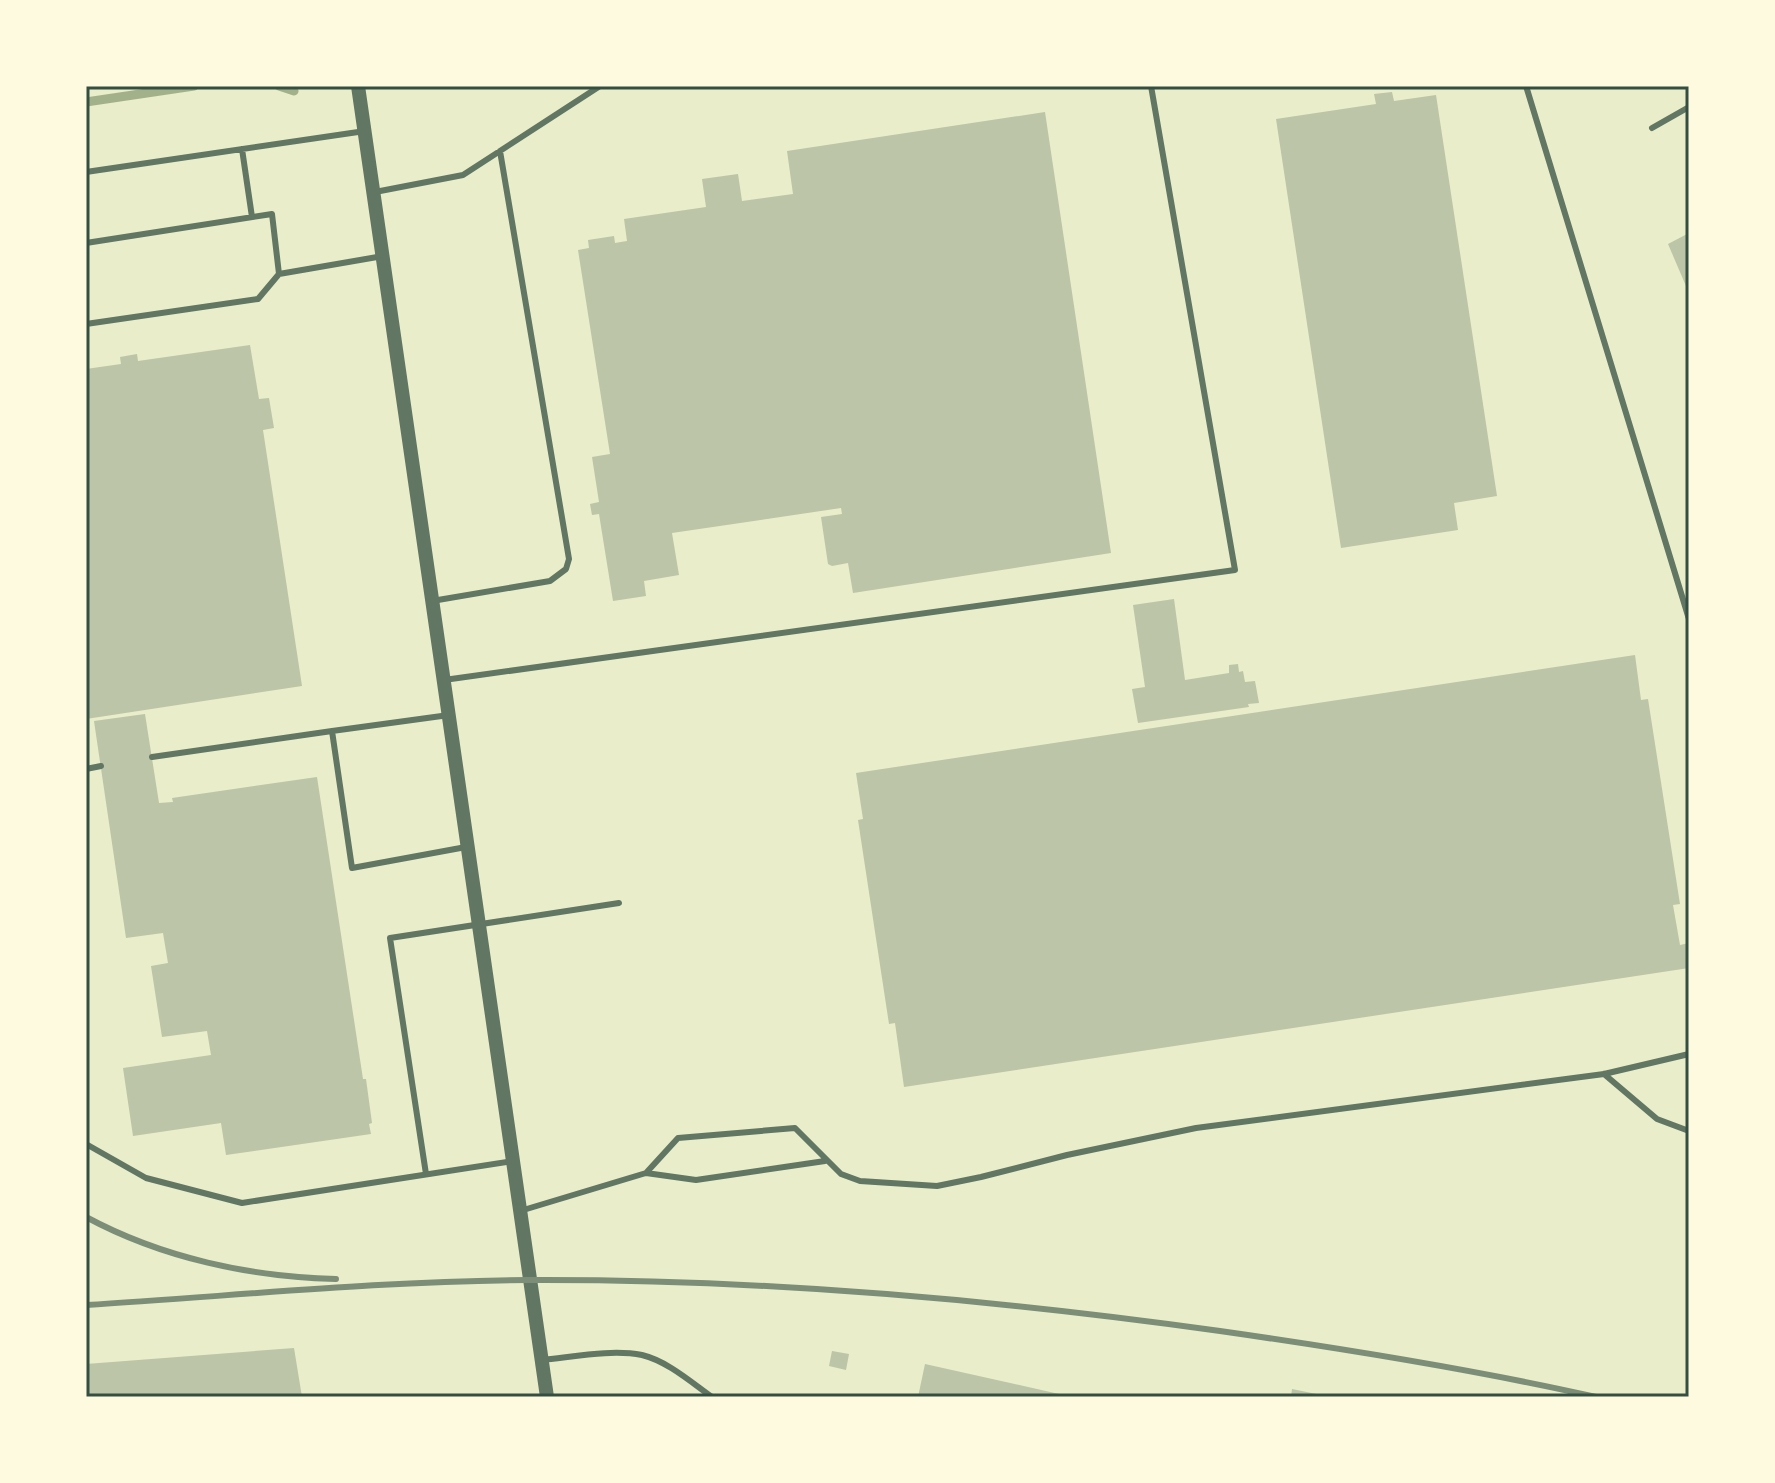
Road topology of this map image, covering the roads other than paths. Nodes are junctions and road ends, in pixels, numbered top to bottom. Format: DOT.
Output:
graph roads {
  1 [pos="358,86"];
  2 [pos="600,86"];
  3 [pos="1151,86"];
  4 [pos="1526,86"];
  5 [pos="1689,107"];
  6 [pos="1652,128"];
  7 [pos="365,131"];
  8 [pos="242,149"];
  9 [pos="500,151"];
  10 [pos="86,172"];
  11 [pos="374,193"];
  12 [pos="252,217"];
  13 [pos="86,243"];
  14 [pos="383,256"];
  15 [pos="279,274"];
  16 [pos="86,324"];
  17 [pos="432,601"];
  18 [pos="1689,619"];
  19 [pos="444,680"];
  20 [pos="449,715"];
  21 [pos="332,731"];
  22 [pos="152,757"];
  23 [pos="101,766"];
  24 [pos="86,769"];
  25 [pos="468,847"];
  26 [pos="619,903"];
  27 [pos="479,923"];
  28 [pos="1689,1054"];
  29 [pos="1604,1074"];
  30 [pos="1689,1131"];
  31 [pos="86,1144"];
  32 [pos="513,1161"];
  33 [pos="825,1161"];
  34 [pos="646,1173"];
  35 [pos="426,1174"];
  36 [pos="520,1211"];
  37 [pos="541,1360"];
  38 [pos="547,1397"];
  39 [pos="712,1397"];
  1 -- 7 [label="street"];
  2 -- 9 [label="lane"];
  3 -- 19 [label="lane"];
  4 -- 18 [label="lane"];
  5 -- 6 [label="lane"];
  7 -- 8 [label="lane"];
  7 -- 11 [label="street"];
  8 -- 10 [label="lane"];
  8 -- 12 [label="lane"];
  9 -- 11 [label="lane"];
  9 -- 17 [label="lane"];
  11 -- 14 [label="street"];
  12 -- 13 [label="lane"];
  12 -- 15 [label="lane"];
  14 -- 15 [label="lane"];
  14 -- 17 [label="street"];
  15 -- 16 [label="lane"];
  17 -- 19 [label="street"];
  19 -- 20 [label="street"];
  20 -- 21 [label="lane"];
  20 -- 25 [label="street"];
  21 -- 22 [label="lane"];
  21 -- 25 [label="lane"];
  23 -- 24 [label="lane"];
  25 -- 27 [label="street"];
  26 -- 27 [label="lane"];
  27 -- 32 [label="street"];
  27 -- 35 [label="lane"];
  28 -- 29 [label="lane"];
  29 -- 30 [label="lane"];
  29 -- 33 [label="lane"];
  31 -- 35 [label="lane"];
  32 -- 35 [label="lane"];
  32 -- 36 [label="street"];
  33 -- 34 [label="lane"];
  33 -- 34 [label="lane"];
  34 -- 36 [label="lane"];
  36 -- 37 [label="street"];
  37 -- 38 [label="street"];
  37 -- 39 [label="lane"];
}
